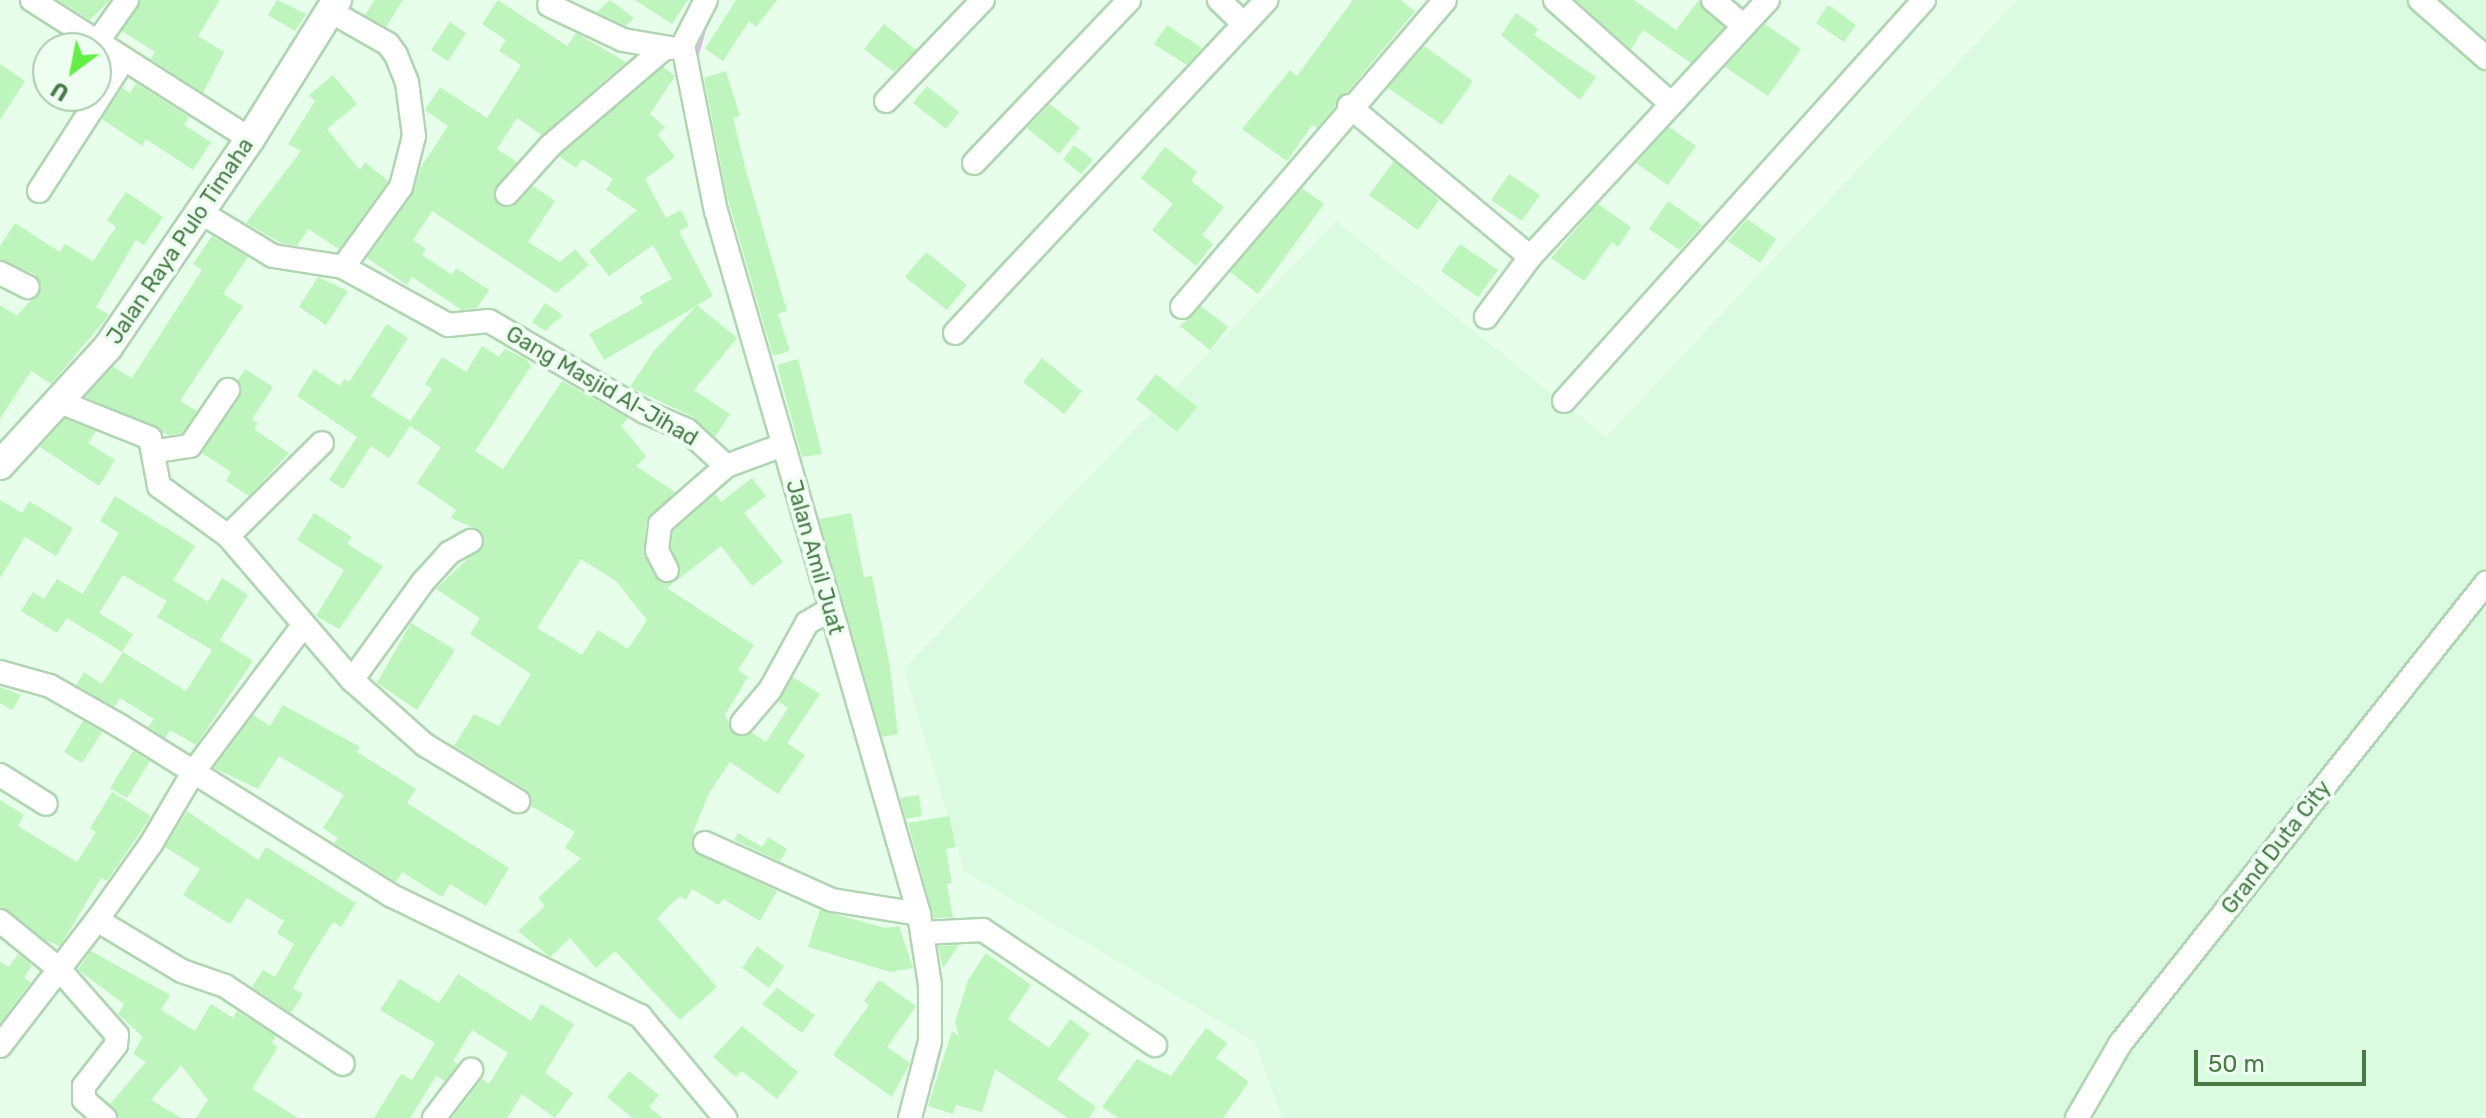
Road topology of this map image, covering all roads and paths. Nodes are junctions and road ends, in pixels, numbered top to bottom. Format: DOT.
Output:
graph roads {
  1 [pos="32,0"];
  2 [pos="127,0"];
  3 [pos="706,0"];
  4 [pos="983,0"];
  5 [pos="1129,0"];
  6 [pos="1219,0"];
  7 [pos="1267,0"];
  8 [pos="1445,0"];
  9 [pos="1555,0"];
  10 [pos="1713,0"];
  11 [pos="1768,0"];
  12 [pos="1924,0"];
  13 [pos="2420,0"];
  14 [pos="334,5"];
  15 [pos="549,5"];
  16 [pos="1243,23"];
  17 [pos="1744,26"];
  18 [pos="79,32"];
  19 [pos="104,32"];
  20 [pos="673,47"];
  21 [pos="112,53"];
  22 [pos="2486,58"];
  23 [pos="124,59"];
  24 [pos="886,101"];
  25 [pos="1669,102"];
  26 [pos="1349,106"];
  27 [pos="250,139"];
  28 [pos="974,163"];
  29 [pos="39,191"];
  30 [pos="507,194"];
  31 [pos="200,212"];
  32 [pos="1530,257"];
  33 [pos="343,267"];
  34 [pos="0,273"];
  35 [pos="28,287"];
  36 [pos="1182,307"];
  37 [pos="1486,317"];
  38 [pos="955,333"];
  39 [pos="228,390"];
  40 [pos="1564,401"];
  41 [pos="60,402"];
  42 [pos="322,443"];
  43 [pos="783,445"];
  44 [pos="157,451"];
  45 [pos="0,465"];
  46 [pos="726,466"];
  47 [pos="228,536"];
  48 [pos="471,541"];
  49 [pos="667,570"];
  50 [pos="2486,583"];
  51 [pos="830,609"];
  52 [pos="303,626"];
  53 [pos="0,672"];
  54 [pos="352,680"];
  55 [pos="742,723"];
  56 [pos="194,771"];
  57 [pos="0,775"];
  58 [pos="518,801"];
  59 [pos="46,804"];
  60 [pos="705,843"];
  61 [pos="97,920"];
  62 [pos="0,921"];
  63 [pos="920,924"];
  64 [pos="58,968"];
  65 [pos="1155,1045"];
  66 [pos="0,1046"];
  67 [pos="343,1064"];
  68 [pos="471,1070"];
  69 [pos="105,1118"];
  70 [pos="434,1118"];
  71 [pos="725,1118"];
  72 [pos="910,1118"];
  73 [pos="2077,1118"];
  1 -- 18 [label="street"];
  2 -- 19 [label="street"];
  3 -- 20 [label="street"];
  4 -- 24 [label="street"];
  5 -- 28 [label="street"];
  6 -- 16 [label="street"];
  7 -- 16 [label="street"];
  8 -- 26 [label="street"];
  9 -- 25 [label="street"];
  10 -- 17 [label="street"];
  11 -- 17 [label="street"];
  12 -- 40 [label="street"];
  13 -- 22 [label="street"];
  14 -- 27 [label="street, Jalan Raya Pulo Timaha"];
  14 -- 33 [label="street"];
  15 -- 20 [label="street"];
  16 -- 38 [label="street"];
  17 -- 25 [label="street"];
  20 -- 30 [label="street"];
  20 -- 43 [label="street, Jalan Amil Juat"];
  21 -- 23 [label="street"];
  23 -- 27 [label="street"];
  23 -- 29 [label="street"];
  25 -- 32 [label="street"];
  26 -- 32 [label="street"];
  26 -- 36 [label="street"];
  27 -- 31 [label="street, Jalan Raya Pulo Timaha"];
  31 -- 33 [label="street, Gang Masjid Al-Jihad"];
  31 -- 41 [label="street, Jalan Raya Pulo Timaha"];
  32 -- 37 [label="street"];
  33 -- 46 [label="street, Gang Masjid Al-Jihad"];
  34 -- 35 [label="street"];
  39 -- 44 [label="street"];
  41 -- 44 [label="street"];
  41 -- 45 [label="street, Jalan Raya Pulo Timaha"];
  42 -- 47 [label="street"];
  43 -- 46 [label="street"];
  43 -- 51 [label="street, Jalan Amil Juat"];
  44 -- 47 [label="street"];
  46 -- 49 [label="street"];
  47 -- 52 [label="street"];
  48 -- 54 [label="street"];
  50 -- 73 [label="street, Grand Duta City"];
  51 -- 55 [label="street"];
  51 -- 63 [label="street, Jalan Amil Juat"];
  52 -- 54 [label="street"];
  52 -- 56 [label="street"];
  53 -- 56 [label="street"];
  54 -- 58 [label="street"];
  56 -- 61 [label="street"];
  56 -- 71 [label="street"];
  57 -- 59 [label="street"];
  60 -- 63 [label="street"];
  61 -- 64 [label="street"];
  61 -- 67 [label="street"];
  62 -- 64 [label="street"];
  63 -- 65 [label="street"];
  63 -- 72 [label="street, Jalan Amil Juat"];
  64 -- 66 [label="street"];
  64 -- 69 [label="street"];
  68 -- 70 [label="street"];
}
